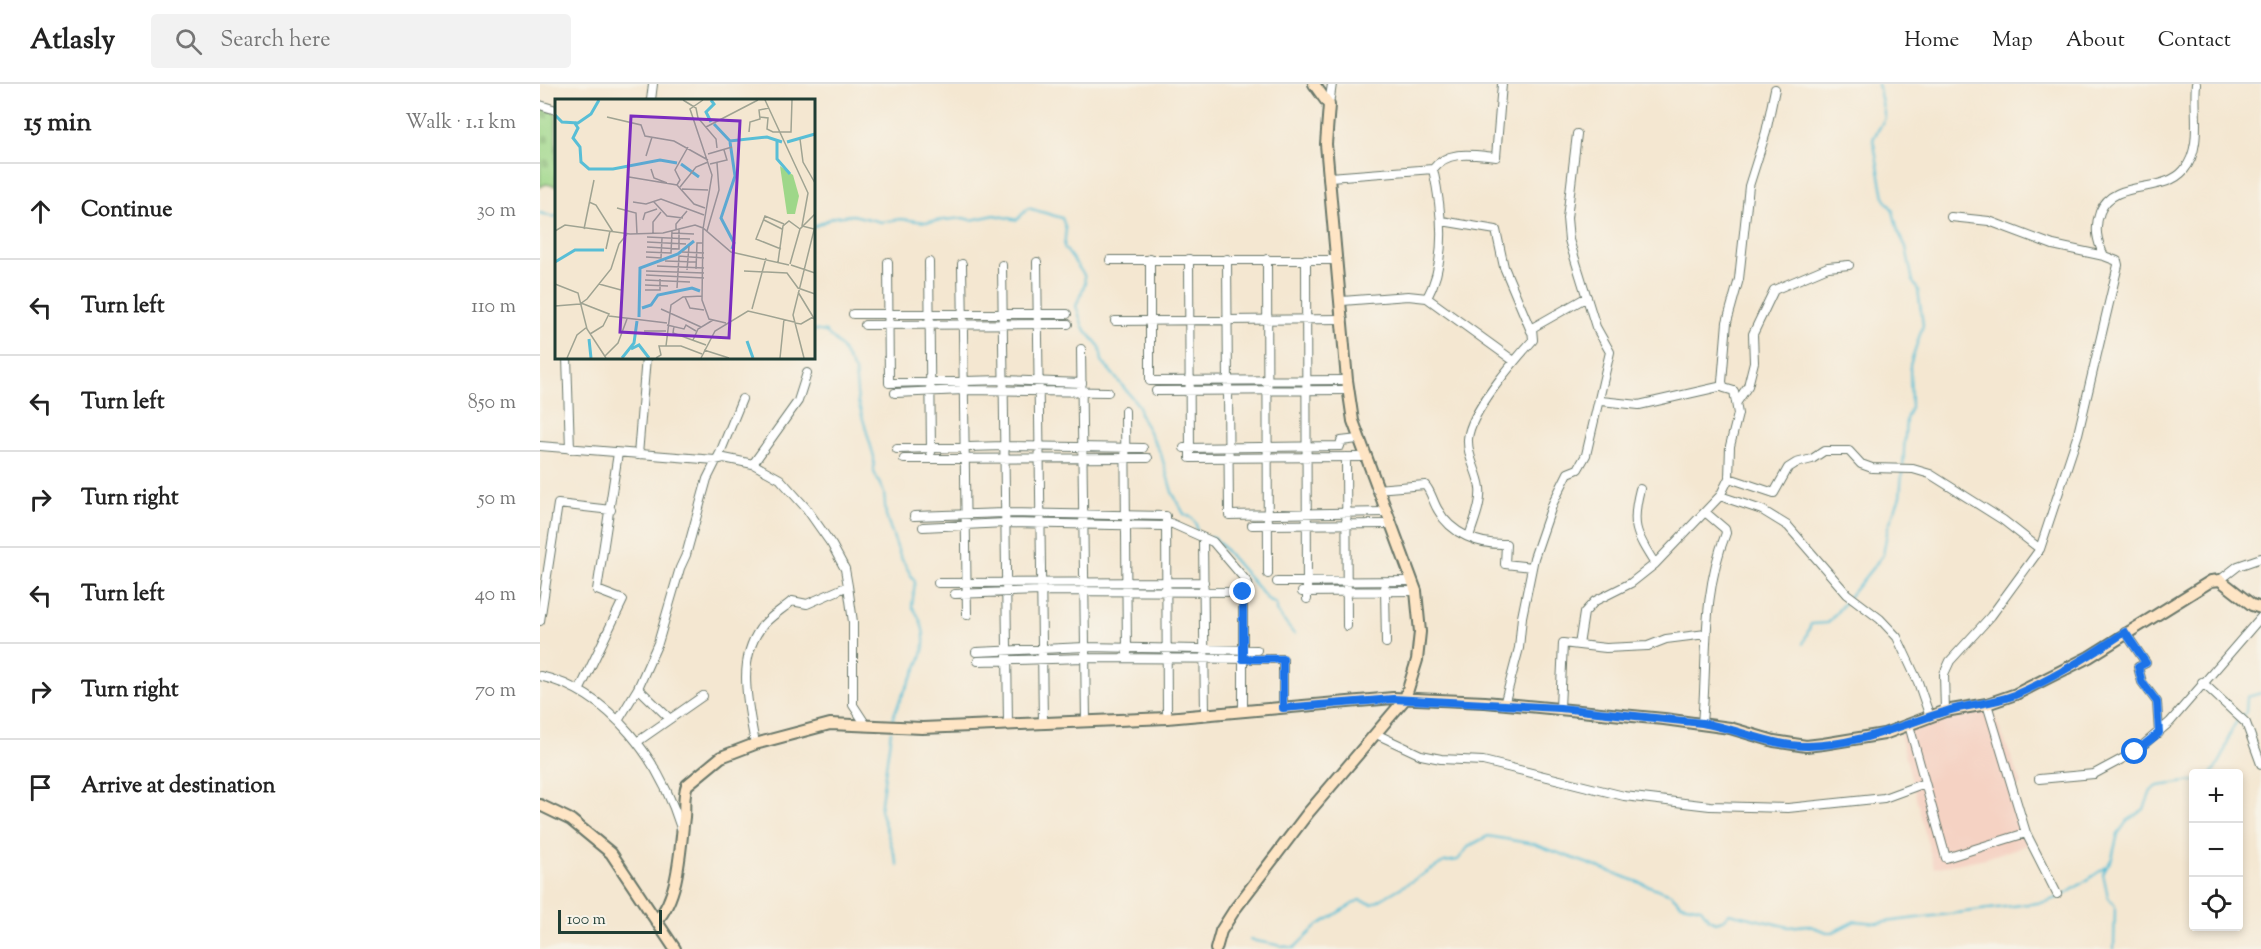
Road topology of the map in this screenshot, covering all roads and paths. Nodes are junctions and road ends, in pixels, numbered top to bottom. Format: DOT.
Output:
graph roads {
  1 [pos="653,84"];
  2 [pos="1314,84"];
  3 [pos="1332,84"];
  4 [pos="1502,84"];
  5 [pos="2196,84"];
  6 [pos="1775,88"];
  7 [pos="651,99"];
  8 [pos="540,105"];
  9 [pos="1329,105"];
  10 [pos="555,110"];
  11 [pos="1577,134"];
  12 [pos="1433,169"];
  13 [pos="1330,177"];
  14 [pos="1951,217"];
  15 [pos="1442,221"];
  16 [pos="2104,256"];
  17 [pos="1150,259"];
  18 [pos="1189,259"];
  19 [pos="1227,259"];
  20 [pos="1267,259"];
  21 [pos="1305,259"];
  22 [pos="1110,260"];
  23 [pos="1337,260"];
  24 [pos="888,262"];
  25 [pos="929,262"];
  26 [pos="1037,262"];
  27 [pos="962,264"];
  28 [pos="1002,265"];
  29 [pos="1849,265"];
  30 [pos="1587,297"];
  31 [pos="1427,298"];
  32 [pos="1342,301"];
  33 [pos="853,314"];
  34 [pos="888,314"];
  35 [pos="930,314"];
  36 [pos="963,314"];
  37 [pos="1002,314"];
  38 [pos="1038,314"];
  39 [pos="1067,314"];
  40 [pos="1306,319"];
  41 [pos="1343,319"];
  42 [pos="1228,320"];
  43 [pos="1267,320"];
  44 [pos="1115,321"];
  45 [pos="1150,321"];
  46 [pos="1189,321"];
  47 [pos="930,324"];
  48 [pos="963,324"];
  49 [pos="1002,324"];
  50 [pos="1038,324"];
  51 [pos="1068,324"];
  52 [pos="865,325"];
  53 [pos="889,325"];
  54 [pos="1531,332"];
  55 [pos="1081,349"];
  56 [pos="567,358"];
  57 [pos="646,358"];
  58 [pos="1514,360"];
  59 [pos="807,373"];
  60 [pos="1003,380"];
  61 [pos="1267,380"];
  62 [pos="1306,380"];
  63 [pos="964,381"];
  64 [pos="1039,381"];
  65 [pos="1190,381"];
  66 [pos="1228,381"];
  67 [pos="930,382"];
  68 [pos="1347,385"];
  69 [pos="1723,386"];
  70 [pos="1082,387"];
  71 [pos="964,390"];
  72 [pos="1003,391"];
  73 [pos="1039,391"];
  74 [pos="1156,391"];
  75 [pos="1190,391"];
  76 [pos="1228,391"];
  77 [pos="1267,391"];
  78 [pos="1306,391"];
  79 [pos="930,392"];
  80 [pos="1108,392"];
  81 [pos="895,393"];
  82 [pos="742,399"];
  83 [pos="1601,401"];
  84 [pos="1737,402"];
  85 [pos="1125,411"];
  86 [pos="1358,439"];
  87 [pos="540,446"];
  88 [pos="1004,446"];
  89 [pos="1040,447"];
  90 [pos="1083,447"];
  91 [pos="1228,447"];
  92 [pos="1268,447"];
  93 [pos="1306,447"];
  94 [pos="965,448"];
  95 [pos="1125,448"];
  96 [pos="1143,448"];
  97 [pos="1187,448"];
  98 [pos="570,449"];
  99 [pos="897,449"];
  100 [pos="931,449"];
  101 [pos="618,453"];
  102 [pos="638,455"];
  103 [pos="1268,457"];
  104 [pos="1306,457"];
  105 [pos="1346,457"];
  106 [pos="1364,457"];
  107 [pos="965,458"];
  108 [pos="1004,458"];
  109 [pos="1040,458"];
  110 [pos="1083,458"];
  111 [pos="1125,458"];
  112 [pos="1148,458"];
  113 [pos="1229,458"];
  114 [pos="904,459"];
  115 [pos="931,459"];
  116 [pos="715,460"];
  117 [pos="753,464"];
  118 [pos="1729,478"];
  119 [pos="1376,489"];
  120 [pos="1640,489"];
  121 [pos="1720,496"];
  122 [pos="611,510"];
  123 [pos="1385,512"];
  124 [pos="1705,512"];
  125 [pos="1005,513"];
  126 [pos="1346,513"];
  127 [pos="966,514"];
  128 [pos="1040,514"];
  129 [pos="1268,514"];
  130 [pos="1307,514"];
  131 [pos="1083,515"];
  132 [pos="1126,515"];
  133 [pos="914,516"];
  134 [pos="1005,523"];
  135 [pos="1165,523"];
  136 [pos="1040,524"];
  137 [pos="1083,524"];
  138 [pos="1346,524"];
  139 [pos="1390,524"];
  140 [pos="966,525"];
  141 [pos="1126,525"];
  142 [pos="1252,525"];
  143 [pos="1268,525"];
  144 [pos="1307,525"];
  145 [pos="923,527"];
  146 [pos="1469,537"];
  147 [pos="1203,539"];
  148 [pos="2040,549"];
  149 [pos="2261,558"];
  150 [pos="1655,564"];
  151 [pos="1532,567"];
  152 [pos="1268,574"];
  153 [pos="2220,580"];
  154 [pos="1347,581"];
  155 [pos="1385,581"];
  156 [pos="1006,582"];
  157 [pos="1041,582"];
  158 [pos="1084,582"];
  159 [pos="1127,582"];
  160 [pos="1165,582"];
  161 [pos="1204,582"];
  162 [pos="1277,582"];
  163 [pos="1307,582"];
  164 [pos="966,583"];
  165 [pos="938,584"];
  166 [pos="848,586"];
  167 [pos="1414,586"];
  168 [pos="1041,591"];
  169 [pos="1084,591"];
  170 [pos="1127,591"];
  171 [pos="1347,591"];
  172 [pos="1385,591"];
  173 [pos="1006,592"];
  174 [pos="1165,592"];
  175 [pos="1204,592"];
  176 [pos="1243,592"];
  177 [pos="955,594"];
  178 [pos="967,594"];
  179 [pos="2261,608"];
  180 [pos="967,615"];
  181 [pos="2261,617"];
  182 [pos="540,621"];
  183 [pos="1347,626"];
  184 [pos="2125,632"];
  185 [pos="1706,634"];
  186 [pos="1386,643"];
  187 [pos="1579,645"];
  188 [pos="1085,647"];
  189 [pos="1127,648"];
  190 [pos="1166,648"];
  191 [pos="1042,649"];
  192 [pos="1205,649"];
  193 [pos="1243,649"];
  194 [pos="1007,650"];
  195 [pos="1257,650"];
  196 [pos="976,652"];
  197 [pos="1085,658"];
  198 [pos="1127,658"];
  199 [pos="1166,658"];
  200 [pos="1042,659"];
  201 [pos="1205,659"];
  202 [pos="1243,659"];
  203 [pos="1007,660"];
  204 [pos="978,661"];
  205 [pos="540,675"];
  206 [pos="2202,682"];
  207 [pos="638,688"];
  208 [pos="580,689"];
  209 [pos="702,696"];
  210 [pos="1405,699"];
  211 [pos="1987,704"];
  212 [pos="1504,705"];
  213 [pos="1283,708"];
  214 [pos="1560,708"];
  215 [pos="1244,710"];
  216 [pos="1945,711"];
  217 [pos="1205,716"];
  218 [pos="1930,717"];
  219 [pos="1167,718"];
  220 [pos="670,719"];
  221 [pos="618,721"];
  222 [pos="1086,721"];
  223 [pos="1043,722"];
  224 [pos="1702,723"];
  225 [pos="1008,724"];
  226 [pos="866,725"];
  227 [pos="1908,725"];
  228 [pos="2159,733"];
  229 [pos="1376,734"];
  230 [pos="637,742"];
  231 [pos="755,744"];
  232 [pos="2261,764"];
  233 [pos="2039,779"];
  234 [pos="1925,783"];
  235 [pos="540,805"];
  236 [pos="682,831"];
  237 [pos="2026,833"];
  238 [pos="2057,894"];
  239 [pos="657,920"];
  240 [pos="675,949"];
  241 [pos="1216,949"];
  1 -- 7 [label="street"];
  2 -- 9 [label="street"];
  3 -- 9 [label="street"];
  4 -- 12 [label="street"];
  5 -- 16 [label="street"];
  6 -- 69 [label="street"];
  8 -- 10 [label="street"];
  9 -- 13 [label="street"];
  11 -- 30 [label="street"];
  12 -- 13 [label="street"];
  12 -- 15 [label="street"];
  13 -- 23 [label="street"];
  14 -- 16 [label="street"];
  15 -- 31 [label="street"];
  15 -- 54 [label="street"];
  16 -- 148 [label="street"];
  17 -- 18 [label="street"];
  17 -- 22 [label="street"];
  17 -- 45 [label="street"];
  18 -- 19 [label="street"];
  18 -- 46 [label="street"];
  19 -- 20 [label="street"];
  19 -- 42 [label="street"];
  20 -- 21 [label="street"];
  20 -- 43 [label="street"];
  21 -- 23 [label="street"];
  21 -- 40 [label="street"];
  23 -- 32 [label="street"];
  24 -- 34 [label="street"];
  25 -- 35 [label="street"];
  26 -- 38 [label="street"];
  27 -- 36 [label="street"];
  28 -- 37 [label="street"];
  29 -- 84 [label="street"];
  30 -- 54 [label="street"];
  30 -- 83 [label="street"];
  31 -- 32 [label="street"];
  31 -- 58 [label="street"];
  32 -- 41 [label="street"];
  33 -- 34 [label="street"];
  34 -- 35 [label="street"];
  34 -- 53 [label="street"];
  35 -- 36 [label="street"];
  35 -- 47 [label="street"];
  36 -- 37 [label="street"];
  36 -- 48 [label="street"];
  37 -- 38 [label="street"];
  37 -- 49 [label="street"];
  38 -- 39 [label="street"];
  38 -- 50 [label="street"];
  40 -- 41 [label="street"];
  40 -- 43 [label="street"];
  40 -- 62 [label="street"];
  41 -- 68 [label="street"];
  42 -- 43 [label="street"];
  42 -- 46 [label="street"];
  42 -- 66 [label="street"];
  43 -- 61 [label="street"];
  44 -- 45 [label="street"];
  45 -- 46 [label="street"];
  45 -- 65 [label="street"];
  46 -- 65 [label="street"];
  47 -- 48 [label="street"];
  47 -- 53 [label="street"];
  47 -- 67 [label="street"];
  48 -- 49 [label="street"];
  48 -- 63 [label="street"];
  49 -- 50 [label="street"];
  49 -- 60 [label="street"];
  50 -- 51 [label="street"];
  50 -- 64 [label="street"];
  52 -- 53 [label="street"];
  53 -- 67 [label="street"];
  54 -- 58 [label="street"];
  55 -- 70 [label="street"];
  56 -- 98 [label="street"];
  57 -- 102 [label="street"];
  58 -- 146 [label="street"];
  59 -- 117 [label="street"];
  60 -- 63 [label="street"];
  60 -- 64 [label="street"];
  60 -- 72 [label="street"];
  61 -- 62 [label="street"];
  61 -- 66 [label="street"];
  61 -- 77 [label="street"];
  62 -- 68 [label="street"];
  62 -- 78 [label="street"];
  63 -- 67 [label="street"];
  63 -- 71 [label="street"];
  64 -- 70 [label="street"];
  64 -- 73 [label="street"];
  65 -- 66 [label="street"];
  65 -- 75 [label="street"];
  66 -- 76 [label="street"];
  67 -- 79 [label="street"];
  68 -- 78 [label="street"];
  68 -- 86 [label="street"];
  69 -- 83 [label="street"];
  69 -- 84 [label="street"];
  70 -- 73 [label="street"];
  70 -- 80 [label="street"];
  70 -- 90 [label="street"];
  71 -- 72 [label="street"];
  71 -- 79 [label="street"];
  71 -- 94 [label="street"];
  72 -- 73 [label="street"];
  72 -- 88 [label="street"];
  73 -- 89 [label="street"];
  74 -- 75 [label="street"];
  75 -- 76 [label="street"];
  75 -- 97 [label="street"];
  76 -- 77 [label="street"];
  76 -- 91 [label="street"];
  77 -- 78 [label="street"];
  77 -- 92 [label="street"];
  78 -- 93 [label="street"];
  79 -- 81 [label="street"];
  79 -- 100 [label="street"];
  82 -- 116 [label="street"];
  83 -- 151 [label="street"];
  84 -- 118 [label="street"];
  85 -- 95 [label="street"];
  86 -- 93 [label="street"];
  86 -- 106 [label="street"];
  87 -- 98 [label="street"];
  88 -- 89 [label="street"];
  88 -- 94 [label="street"];
  88 -- 108 [label="street"];
  89 -- 90 [label="street"];
  89 -- 109 [label="street"];
  90 -- 95 [label="street"];
  90 -- 110 [label="street"];
  91 -- 92 [label="street"];
  91 -- 97 [label="street"];
  91 -- 113 [label="street"];
  92 -- 93 [label="street"];
  92 -- 103 [label="street"];
  93 -- 104 [label="street"];
  94 -- 100 [label="street"];
  94 -- 107 [label="street"];
  95 -- 96 [label="street"];
  95 -- 111 [label="street"];
  97 -- 113 [label="street"];
  98 -- 101 [label="street"];
  99 -- 100 [label="street"];
  100 -- 115 [label="street"];
  101 -- 102 [label="street"];
  101 -- 122 [label="street"];
  102 -- 116 [label="street"];
  103 -- 104 [label="street"];
  103 -- 113 [label="street"];
  103 -- 129 [label="street"];
  104 -- 105 [label="street"];
  104 -- 130 [label="street"];
  105 -- 106 [label="street"];
  105 -- 126 [label="street"];
  106 -- 119 [label="street"];
  107 -- 108 [label="street"];
  107 -- 115 [label="street"];
  107 -- 127 [label="street"];
  108 -- 109 [label="street"];
  108 -- 125 [label="street"];
  109 -- 110 [label="street"];
  109 -- 128 [label="street"];
  110 -- 111 [label="street"];
  110 -- 131 [label="street"];
  111 -- 112 [label="street"];
  111 -- 132 [label="street"];
  113 -- 129 [label="street"];
  114 -- 115 [label="street"];
  116 -- 117 [label="street"];
  116 -- 207 [label="street"];
  117 -- 166 [label="street"];
  118 -- 121 [label="street"];
  118 -- 148 [label="street"];
  119 -- 123 [label="street"];
  119 -- 146 [label="street"];
  120 -- 150 [label="street"];
  121 -- 124 [label="street"];
  121 -- 218 [label="street"];
  122 -- 182 [label="street"];
  122 -- 208 [label="street"];
  123 -- 126 [label="street"];
  123 -- 139 [label="street"];
  124 -- 150 [label="street"];
  124 -- 185 [label="street"];
  125 -- 127 [label="street"];
  125 -- 128 [label="street"];
  125 -- 134 [label="street"];
  126 -- 130 [label="street"];
  126 -- 138 [label="street"];
  127 -- 133 [label="street"];
  127 -- 140 [label="street"];
  128 -- 131 [label="street"];
  128 -- 136 [label="street"];
  129 -- 130 [label="street"];
  129 -- 143 [label="street"];
  130 -- 144 [label="street"];
  131 -- 132 [label="street"];
  131 -- 137 [label="street"];
  132 -- 135 [label="street"];
  132 -- 141 [label="street"];
  134 -- 136 [label="street"];
  134 -- 140 [label="street"];
  134 -- 156 [label="street"];
  135 -- 141 [label="street"];
  135 -- 147 [label="street"];
  135 -- 160 [label="street"];
  136 -- 137 [label="street"];
  136 -- 157 [label="street"];
  137 -- 141 [label="street"];
  137 -- 158 [label="street"];
  138 -- 139 [label="street"];
  138 -- 144 [label="street"];
  138 -- 154 [label="street"];
  139 -- 167 [label="street"];
  140 -- 145 [label="street"];
  140 -- 164 [label="street"];
  141 -- 159 [label="street"];
  142 -- 143 [label="street"];
  143 -- 144 [label="street"];
  143 -- 152 [label="street"];
  144 -- 163 [label="street"];
  146 -- 151 [label="street"];
  147 -- 161 [label="street"];
  147 -- 176 [label="street"];
  148 -- 216 [label="street"];
  149 -- 153 [label="street"];
  150 -- 187 [label="street"];
  151 -- 212 [label="street"];
  153 -- 179 [label="street"];
  153 -- 184 [label="street"];
  154 -- 155 [label="street"];
  154 -- 163 [label="street"];
  154 -- 171 [label="street"];
  155 -- 167 [label="street"];
  155 -- 172 [label="street"];
  156 -- 157 [label="street"];
  156 -- 164 [label="street"];
  156 -- 173 [label="street"];
  157 -- 158 [label="street"];
  157 -- 168 [label="street"];
  158 -- 159 [label="street"];
  158 -- 169 [label="street"];
  159 -- 160 [label="street"];
  159 -- 170 [label="street"];
  160 -- 161 [label="street"];
  160 -- 174 [label="street"];
  161 -- 175 [label="street"];
  162 -- 163 [label="street"];
  163 -- 171 [label="street"];
  164 -- 165 [label="street"];
  164 -- 178 [label="street"];
  166 -- 226 [label="street"];
  166 -- 231 [label="street"];
  167 -- 172 [label="street"];
  167 -- 210 [label="street"];
  168 -- 169 [label="street"];
  168 -- 173 [label="street"];
  168 -- 191 [label="street"];
  169 -- 170 [label="street"];
  169 -- 188 [label="street"];
  170 -- 174 [label="street"];
  170 -- 189 [label="street"];
  171 -- 172 [label="street"];
  171 -- 183 [label="street"];
  172 -- 186 [label="street"];
  173 -- 178 [label="street"];
  173 -- 194 [label="street"];
  174 -- 175 [label="street"];
  174 -- 190 [label="street"];
  175 -- 176 [label="street"];
  175 -- 192 [label="street"];
  176 -- 193 [label="street"];
  177 -- 178 [label="street"];
  178 -- 180 [label="street"];
  181 -- 206 [label="street"];
  184 -- 211 [label="street"];
  184 -- 228 [label="street"];
  185 -- 187 [label="street"];
  185 -- 224 [label="street"];
  187 -- 214 [label="street"];
  188 -- 189 [label="street"];
  188 -- 191 [label="street"];
  188 -- 197 [label="street"];
  189 -- 190 [label="street"];
  189 -- 198 [label="street"];
  190 -- 192 [label="street"];
  190 -- 199 [label="street"];
  191 -- 194 [label="street"];
  191 -- 200 [label="street"];
  192 -- 193 [label="street"];
  192 -- 201 [label="street"];
  193 -- 195 [label="street"];
  193 -- 202 [label="street"];
  194 -- 196 [label="street"];
  194 -- 203 [label="street"];
  197 -- 198 [label="street"];
  197 -- 200 [label="street"];
  197 -- 222 [label="street"];
  198 -- 199 [label="street"];
  199 -- 201 [label="street"];
  199 -- 219 [label="street"];
  200 -- 203 [label="street"];
  200 -- 223 [label="street"];
  201 -- 202 [label="street"];
  201 -- 217 [label="street"];
  202 -- 213 [label="street"];
  202 -- 215 [label="street"];
  203 -- 204 [label="street"];
  203 -- 225 [label="street"];
  205 -- 208 [label="street"];
  206 -- 228 [label="street"];
  206 -- 232 [label="street"];
  207 -- 220 [label="street"];
  207 -- 221 [label="street"];
  208 -- 221 [label="street"];
  209 -- 220 [label="street"];
  210 -- 212 [label="street"];
  210 -- 213 [label="street"];
  210 -- 229 [label="street"];
  211 -- 216 [label="street"];
  211 -- 237 [label="street"];
  212 -- 214 [label="street"];
  213 -- 215 [label="street"];
  214 -- 224 [label="street"];
  215 -- 217 [label="street"];
  216 -- 218 [label="street"];
  217 -- 219 [label="street"];
  218 -- 227 [label="street"];
  219 -- 222 [label="street"];
  220 -- 230 [label="street"];
  221 -- 230 [label="street"];
  222 -- 223 [label="street"];
  223 -- 225 [label="street"];
  224 -- 227 [label="street"];
  225 -- 226 [label="street"];
  226 -- 231 [label="street"];
  227 -- 234 [label="street"];
  228 -- 233 [label="street"];
  229 -- 234 [label="street"];
  229 -- 241 [label="street"];
  230 -- 236 [label="street"];
  231 -- 236 [label="street"];
  234 -- 237 [label="street"];
  235 -- 239 [label="street"];
  236 -- 239 [label="street"];
  237 -- 238 [label="street"];
  239 -- 240 [label="street"];
}
